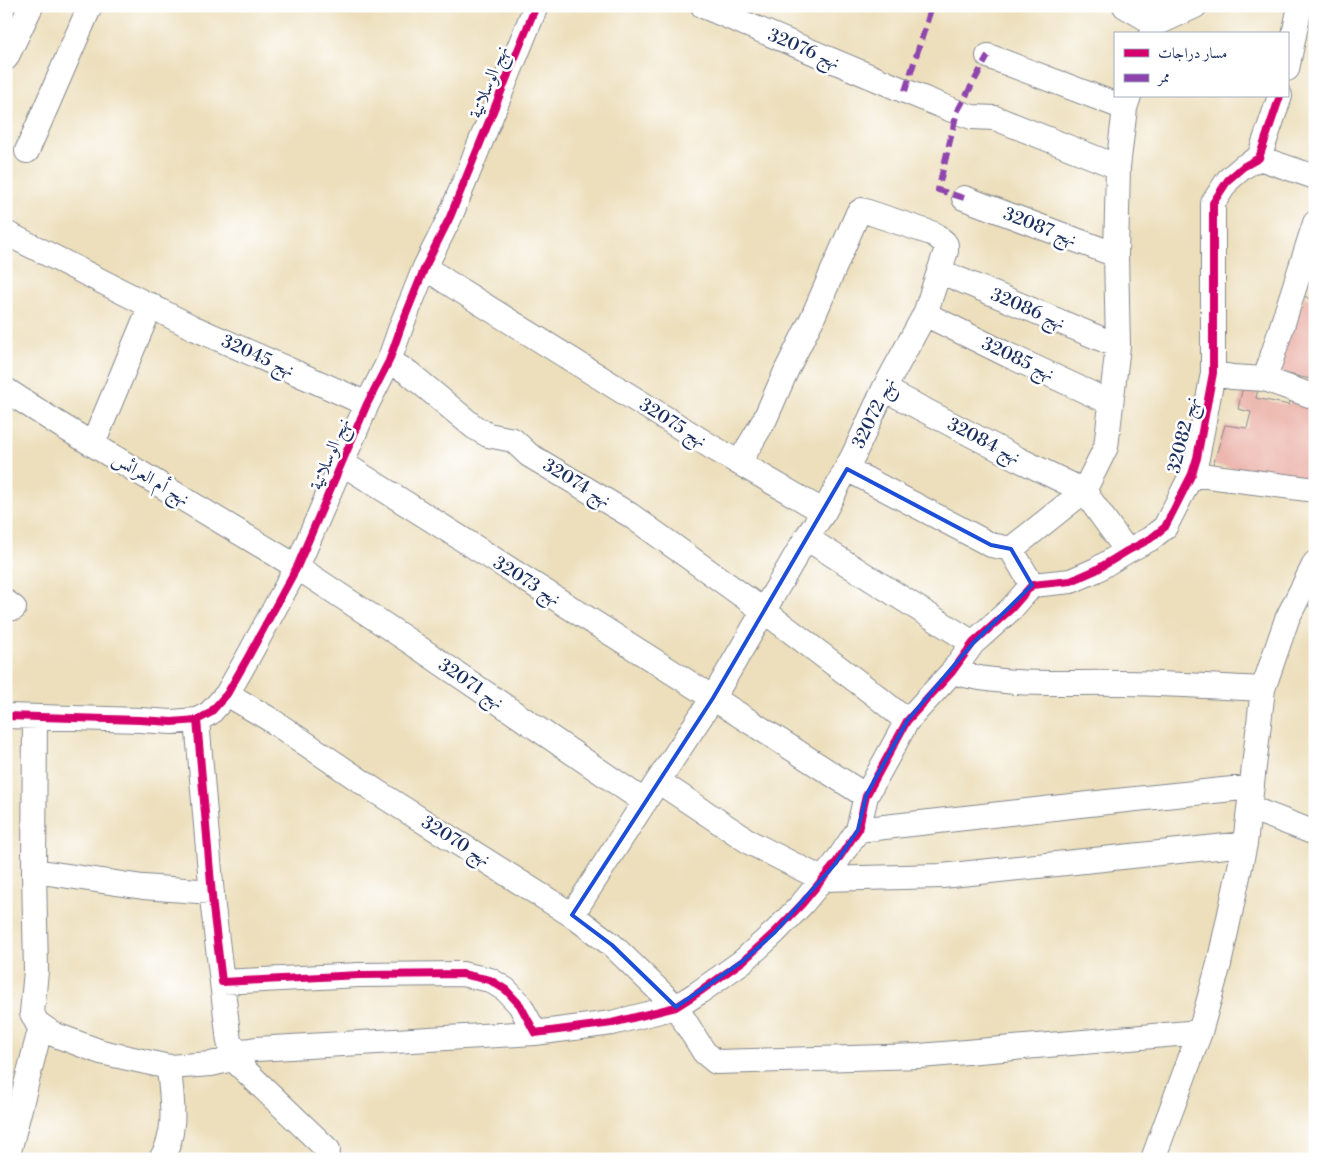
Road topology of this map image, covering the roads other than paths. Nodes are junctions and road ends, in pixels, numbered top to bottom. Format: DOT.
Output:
graph roads {
  1 [pos="31,6"];
  2 [pos="90,6"];
  3 [pos="536,6"];
  4 [pos="703,6"];
  5 [pos="1126,6"];
  6 [pos="1194,6"];
  7 [pos="1296,8"];
  8 [pos="1153,29"];
  9 [pos="988,56"];
  10 [pos="6,58"];
  11 [pos="1288,62"];
  12 [pos="1114,98"];
  13 [pos="1115,98"];
  14 [pos="1279,98"];
  15 [pos="1127,102"];
  16 [pos="27,150"];
  17 [pos="1259,158"];
  18 [pos="1118,166"];
  19 [pos="1315,177"];
  20 [pos="964,198"];
  21 [pos="1315,223"];
  22 [pos="6,233"];
  23 [pos="1116,255"];
  24 [pos="425,267"];
  25 [pos="939,272"];
  26 [pos="151,305"];
  27 [pos="925,314"];
  28 [pos="1118,346"];
  29 [pos="389,360"];
  30 [pos="1213,373"];
  31 [pos="1265,380"];
  32 [pos="884,389"];
  33 [pos="6,390"];
  34 [pos="1315,397"];
  35 [pos="1111,403"];
  36 [pos="367,404"];
  37 [pos="92,444"];
  38 [pos="739,463"];
  39 [pos="342,464"];
  40 [pos="847,469"];
  41 [pos="1192,474"];
  42 [pos="1315,490"];
  43 [pos="1084,491"];
  44 [pos="824,512"];
  45 [pos="806,538"];
  46 [pos="1011,550"];
  47 [pos="1127,551"];
  48 [pos="1315,563"];
  49 [pos="297,568"];
  50 [pos="1032,585"];
  51 [pos="764,612"];
  52 [pos="973,643"];
  53 [pos="952,672"];
  54 [pos="1263,689"];
  55 [pos="227,694"];
  56 [pos="713,698"];
  57 [pos="6,716"];
  58 [pos="35,717"];
  59 [pos="197,720"];
  60 [pos="907,721"];
  61 [pos="658,781"];
  62 [pos="866,796"];
  63 [pos="1251,797"];
  64 [pos="645,802"];
  65 [pos="858,830"];
  66 [pos="1315,833"];
  67 [pos="1245,844"];
  68 [pos="34,871"];
  69 [pos="822,879"];
  70 [pos="212,892"];
  71 [pos="572,915"];
  72 [pos="222,982"];
  73 [pos="676,1007"];
  74 [pos="41,1026"];
  75 [pos="1200,1032"];
  76 [pos="535,1033"];
  77 [pos="233,1052"];
  78 [pos="169,1067"];
  79 [pos="328,1150"];
  80 [pos="6,1159"];
  81 [pos="161,1159"];
  82 [pos="1153,1159"];
  1 -- 10 [label="street"];
  2 -- 16 [label="street"];
  3 -- 24 [label="street, نهج الوسلاتية"];
  4 -- 18 [label="street, نهج 32076"];
  5 -- 8 [label="street"];
  6 -- 8 [label="street"];
  7 -- 11 [label="street"];
  9 -- 12 [label="street"];
  13 -- 15 [label="street"];
  14 -- 17 [label="street"];
  15 -- 18 [label="street"];
  17 -- 19 [label="street"];
  17 -- 30 [label="street, نهج 32082"];
  18 -- 23 [label="street"];
  20 -- 23 [label="street, نهج 32087"];
  21 -- 31 [label="street"];
  22 -- 26 [label="street, نهج 32045"];
  23 -- 28 [label="street"];
  24 -- 29 [label="street, نهج الوسلاتية"];
  24 -- 38 [label="street, نهج 32075"];
  25 -- 27 [label="street, نهج 32072"];
  25 -- 28 [label="street, نهج 32086"];
  25 -- 38 [label="street, نهج 32072"];
  26 -- 36 [label="street, نهج 32045"];
  26 -- 37 [label="street"];
  27 -- 32 [label="street, نهج 32072"];
  27 -- 35 [label="street, نهج 32085"];
  28 -- 35 [label="street"];
  29 -- 36 [label="street, نهج الوسلاتية"];
  29 -- 51 [label="street, نهج 32074"];
  30 -- 31 [label="street"];
  30 -- 41 [label="street, نهج 32082"];
  31 -- 34 [label="street"];
  32 -- 40 [label="street, نهج 32072"];
  32 -- 43 [label="street, نهج 32084"];
  33 -- 37 [label="street, نهج أم العرائس"];
  35 -- 43 [label="street"];
  36 -- 39 [label="street, نهج الوسلاتية"];
  37 -- 49 [label="street, نهج أم العرائس"];
  38 -- 44 [label="street, نهج 32075"];
  39 -- 49 [label="street, نهج الوسلاتية"];
  39 -- 56 [label="street, نهج 32073"];
  40 -- 44 [label="street, نهج 32072"];
  40 -- 46 [label="street"];
  41 -- 42 [label="street"];
  41 -- 47 [label="street, نهج 32082"];
  43 -- 46 [label="street"];
  43 -- 47 [label="street"];
  44 -- 45 [label="street"];
  45 -- 51 [label="street"];
  45 -- 52 [label="street"];
  46 -- 50 [label="street"];
  47 -- 50 [label="street, نهج 32082"];
  48 -- 54 [label="street"];
  49 -- 55 [label="street, نهج الوسلاتية"];
  49 -- 64 [label="street, نهج 32071"];
  50 -- 52 [label="street"];
  51 -- 56 [label="street"];
  51 -- 60 [label="street, نهج 32074"];
  52 -- 53 [label="street"];
  53 -- 54 [label="street"];
  53 -- 60 [label="street"];
  54 -- 63 [label="street"];
  55 -- 59 [label="street, نهج الوسلاتية"];
  55 -- 71 [label="street, نهج 32070"];
  56 -- 61 [label="street"];
  56 -- 62 [label="street, نهج 32073"];
  57 -- 58 [label="street"];
  58 -- 59 [label="street"];
  58 -- 68 [label="street"];
  59 -- 70 [label="street"];
  60 -- 62 [label="street"];
  61 -- 64 [label="street"];
  61 -- 69 [label="street"];
  62 -- 65 [label="street"];
  63 -- 65 [label="street"];
  63 -- 66 [label="street"];
  63 -- 67 [label="street"];
  64 -- 71 [label="street"];
  65 -- 69 [label="street"];
  67 -- 69 [label="street"];
  67 -- 75 [label="street"];
  68 -- 70 [label="street"];
  68 -- 74 [label="street"];
  69 -- 73 [label="street"];
  70 -- 72 [label="street"];
  71 -- 73 [label="street, نهج 32070"];
  72 -- 76 [label="street"];
  72 -- 77 [label="street"];
  73 -- 75 [label="street, نهج 32070"];
  73 -- 76 [label="street"];
  74 -- 78 [label="street"];
  74 -- 80 [label="street"];
  75 -- 82 [label="street"];
  76 -- 77 [label="street"];
  77 -- 78 [label="street"];
  77 -- 79 [label="street"];
  78 -- 81 [label="street"];
}
